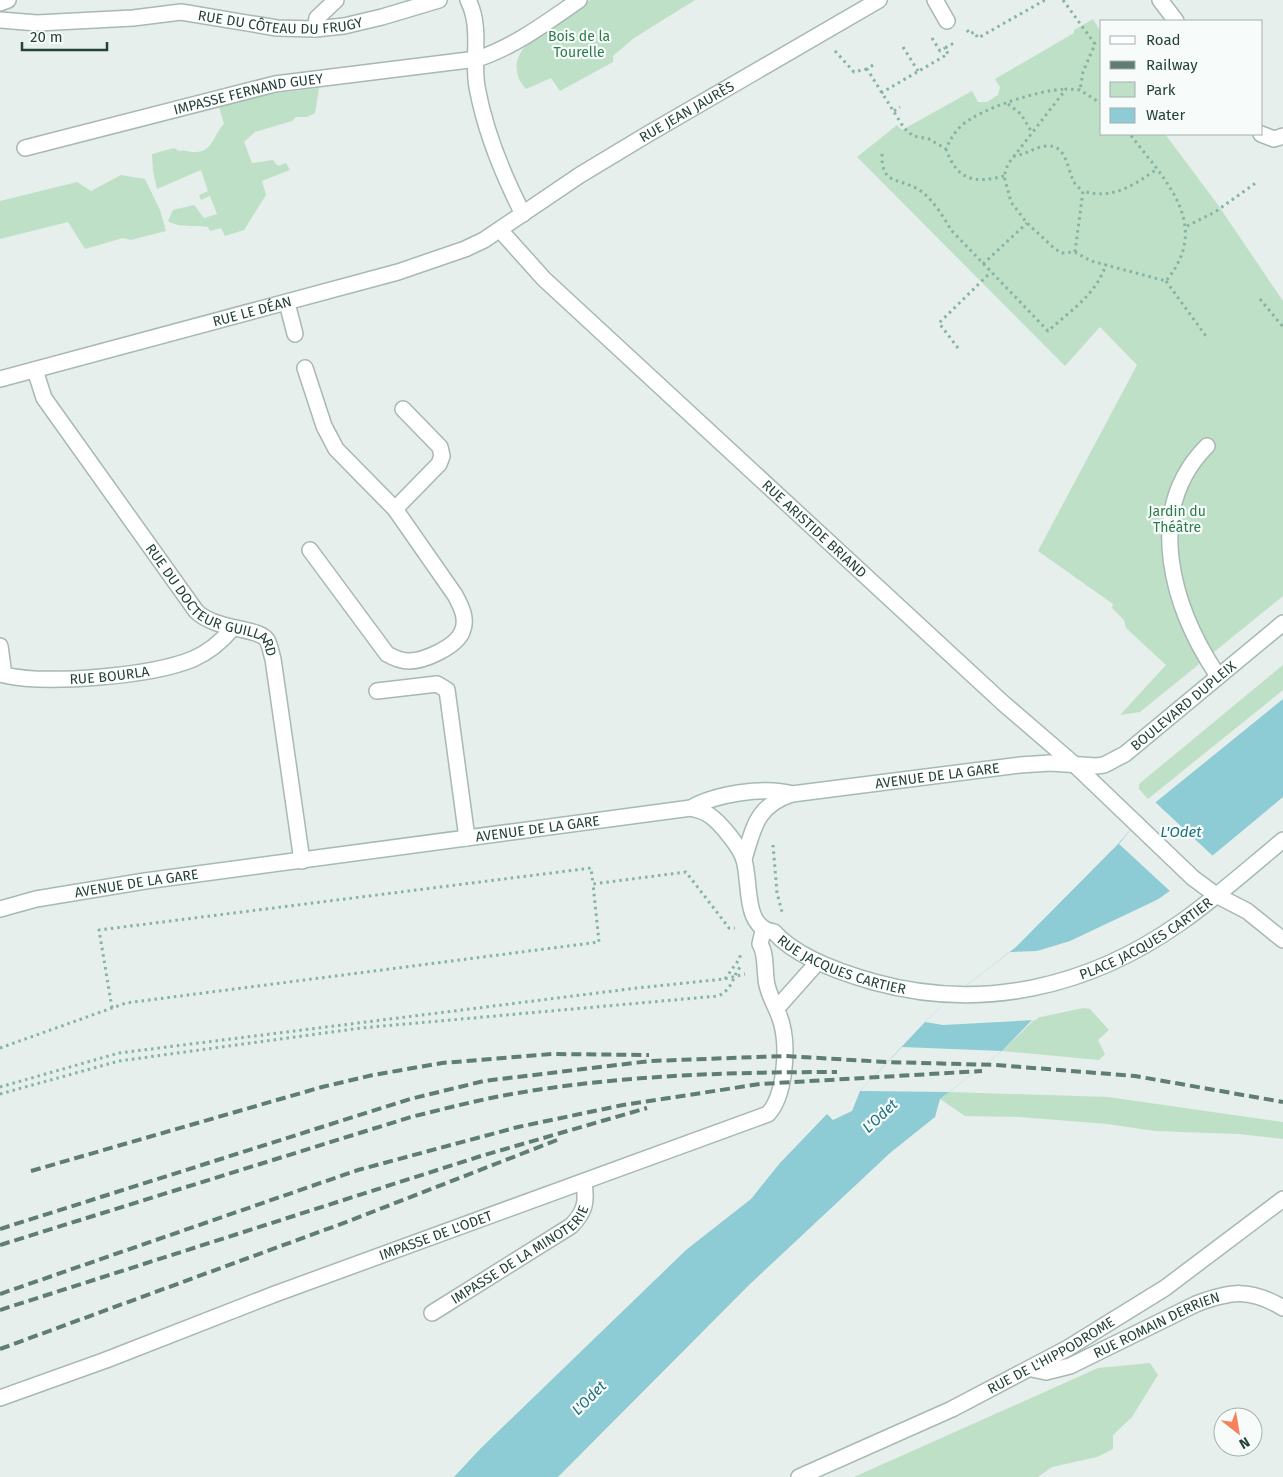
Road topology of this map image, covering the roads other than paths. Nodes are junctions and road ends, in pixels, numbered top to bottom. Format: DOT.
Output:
graph roads {
  1 [pos="8,0"];
  2 [pos="336,0"];
  3 [pos="438,0"];
  4 [pos="468,0"];
  5 [pos="579,0"];
  6 [pos="879,0"];
  7 [pos="935,0"];
  8 [pos="1160,0"];
  9 [pos="0,3"];
  10 [pos="0,20"];
  11 [pos="1175,20"];
  12 [pos="947,21"];
  13 [pos="315,29"];
  14 [pos="477,59"];
  15 [pos="25,148"];
  16 [pos="523,214"];
  17 [pos="500,230"];
  18 [pos="287,303"];
  19 [pos="295,334"];
  20 [pos="305,368"];
  21 [pos="35,370"];
  22 [pos="0,379"];
  23 [pos="403,409"];
  24 [pos="1207,446"];
  25 [pos="394,510"];
  26 [pos="310,550"];
  27 [pos="1283,623"];
  28 [pos="232,629"];
  29 [pos="0,646"];
  30 [pos="1218,676"];
  31 [pos="378,691"];
  32 [pos="1075,765"];
  33 [pos="792,794"];
  34 [pos="691,808"];
  35 [pos="467,838"];
  36 [pos="1283,840"];
  37 [pos="744,859"];
  38 [pos="302,861"];
  39 [pos="1216,894"];
  40 [pos="0,909"];
  41 [pos="763,931"];
  42 [pos="1283,940"];
  43 [pos="817,963"];
  44 [pos="954,995"];
  45 [pos="777,1008"];
  46 [pos="584,1183"];
  47 [pos="1283,1199"];
  48 [pos="1283,1308"];
  49 [pos="432,1313"];
  50 [pos="1032,1369"];
  51 [pos="0,1398"];
  52 [pos="799,1477"];
  1 -- 9 [label="street"];
  2 -- 13 [label="street"];
  3 -- 13 [label="street, RUE DU CÔTEAU DU FRUGY"];
  4 -- 14 [label="street"];
  5 -- 14 [label="street, IMPASSE FERNAND GUEY"];
  6 -- 16 [label="street, RUE JEAN JAURÈS"];
  7 -- 12 [label="street"];
  8 -- 11 [label="street"];
  10 -- 13 [label="street, RUE DU CÔTEAU DU FRUGY"];
  14 -- 15 [label="street, IMPASSE FERNAND GUEY"];
  14 -- 16 [label="street"];
  16 -- 17 [label="street, RUE JEAN JAURÈS"];
  17 -- 18 [label="street, RUE LE DÉAN"];
  17 -- 32 [label="street, RUE ARISTIDE BRIAND"];
  18 -- 19 [label="street"];
  18 -- 21 [label="street, RUE LE DÉAN"];
  20 -- 25 [label="street"];
  21 -- 22 [label="street, RUE LE DÉAN"];
  21 -- 28 [label="street, RUE DU DOCTEUR GUILLARD"];
  23 -- 25 [label="street"];
  24 -- 30 [label="street"];
  25 -- 26 [label="street"];
  27 -- 30 [label="street, BOULEVARD DUPLEIX"];
  28 -- 29 [label="street, RUE BOURLA"];
  28 -- 38 [label="street, RUE DU DOCTEUR GUILLARD"];
  30 -- 32 [label="street, BOULEVARD DUPLEIX"];
  31 -- 35 [label="street"];
  32 -- 33 [label="street, AVENUE DE LA GARE"];
  32 -- 39 [label="street, RUE ARISTIDE BRIAND"];
  33 -- 34 [label="street, AVENUE DE LA GARE"];
  33 -- 37 [label="street"];
  34 -- 35 [label="street, AVENUE DE LA GARE"];
  34 -- 37 [label="street, RUE JACQUES CARTIER"];
  35 -- 38 [label="street, AVENUE DE LA GARE"];
  36 -- 39 [label="street, PLACE JACQUES CARTIER"];
  37 -- 41 [label="street, RUE JACQUES CARTIER"];
  38 -- 40 [label="street, AVENUE DE LA GARE"];
  39 -- 42 [label="street"];
  39 -- 44 [label="street, PLACE JACQUES CARTIER"];
  41 -- 43 [label="street, RUE JACQUES CARTIER"];
  41 -- 45 [label="street, IMPASSE DE L'ODET"];
  43 -- 44 [label="street, RUE JACQUES CARTIER"];
  43 -- 45 [label="street"];
  45 -- 46 [label="street, IMPASSE DE L'ODET"];
  46 -- 49 [label="street, IMPASSE DE LA MINOTERIE"];
  46 -- 51 [label="street, IMPASSE DE L'ODET"];
  47 -- 50 [label="street, RUE DE L'HIPPODROME"];
  48 -- 50 [label="street, RUE ROMAIN DERRIEN"];
  50 -- 52 [label="street, RUE DE L'HIPPODROME"];
}
